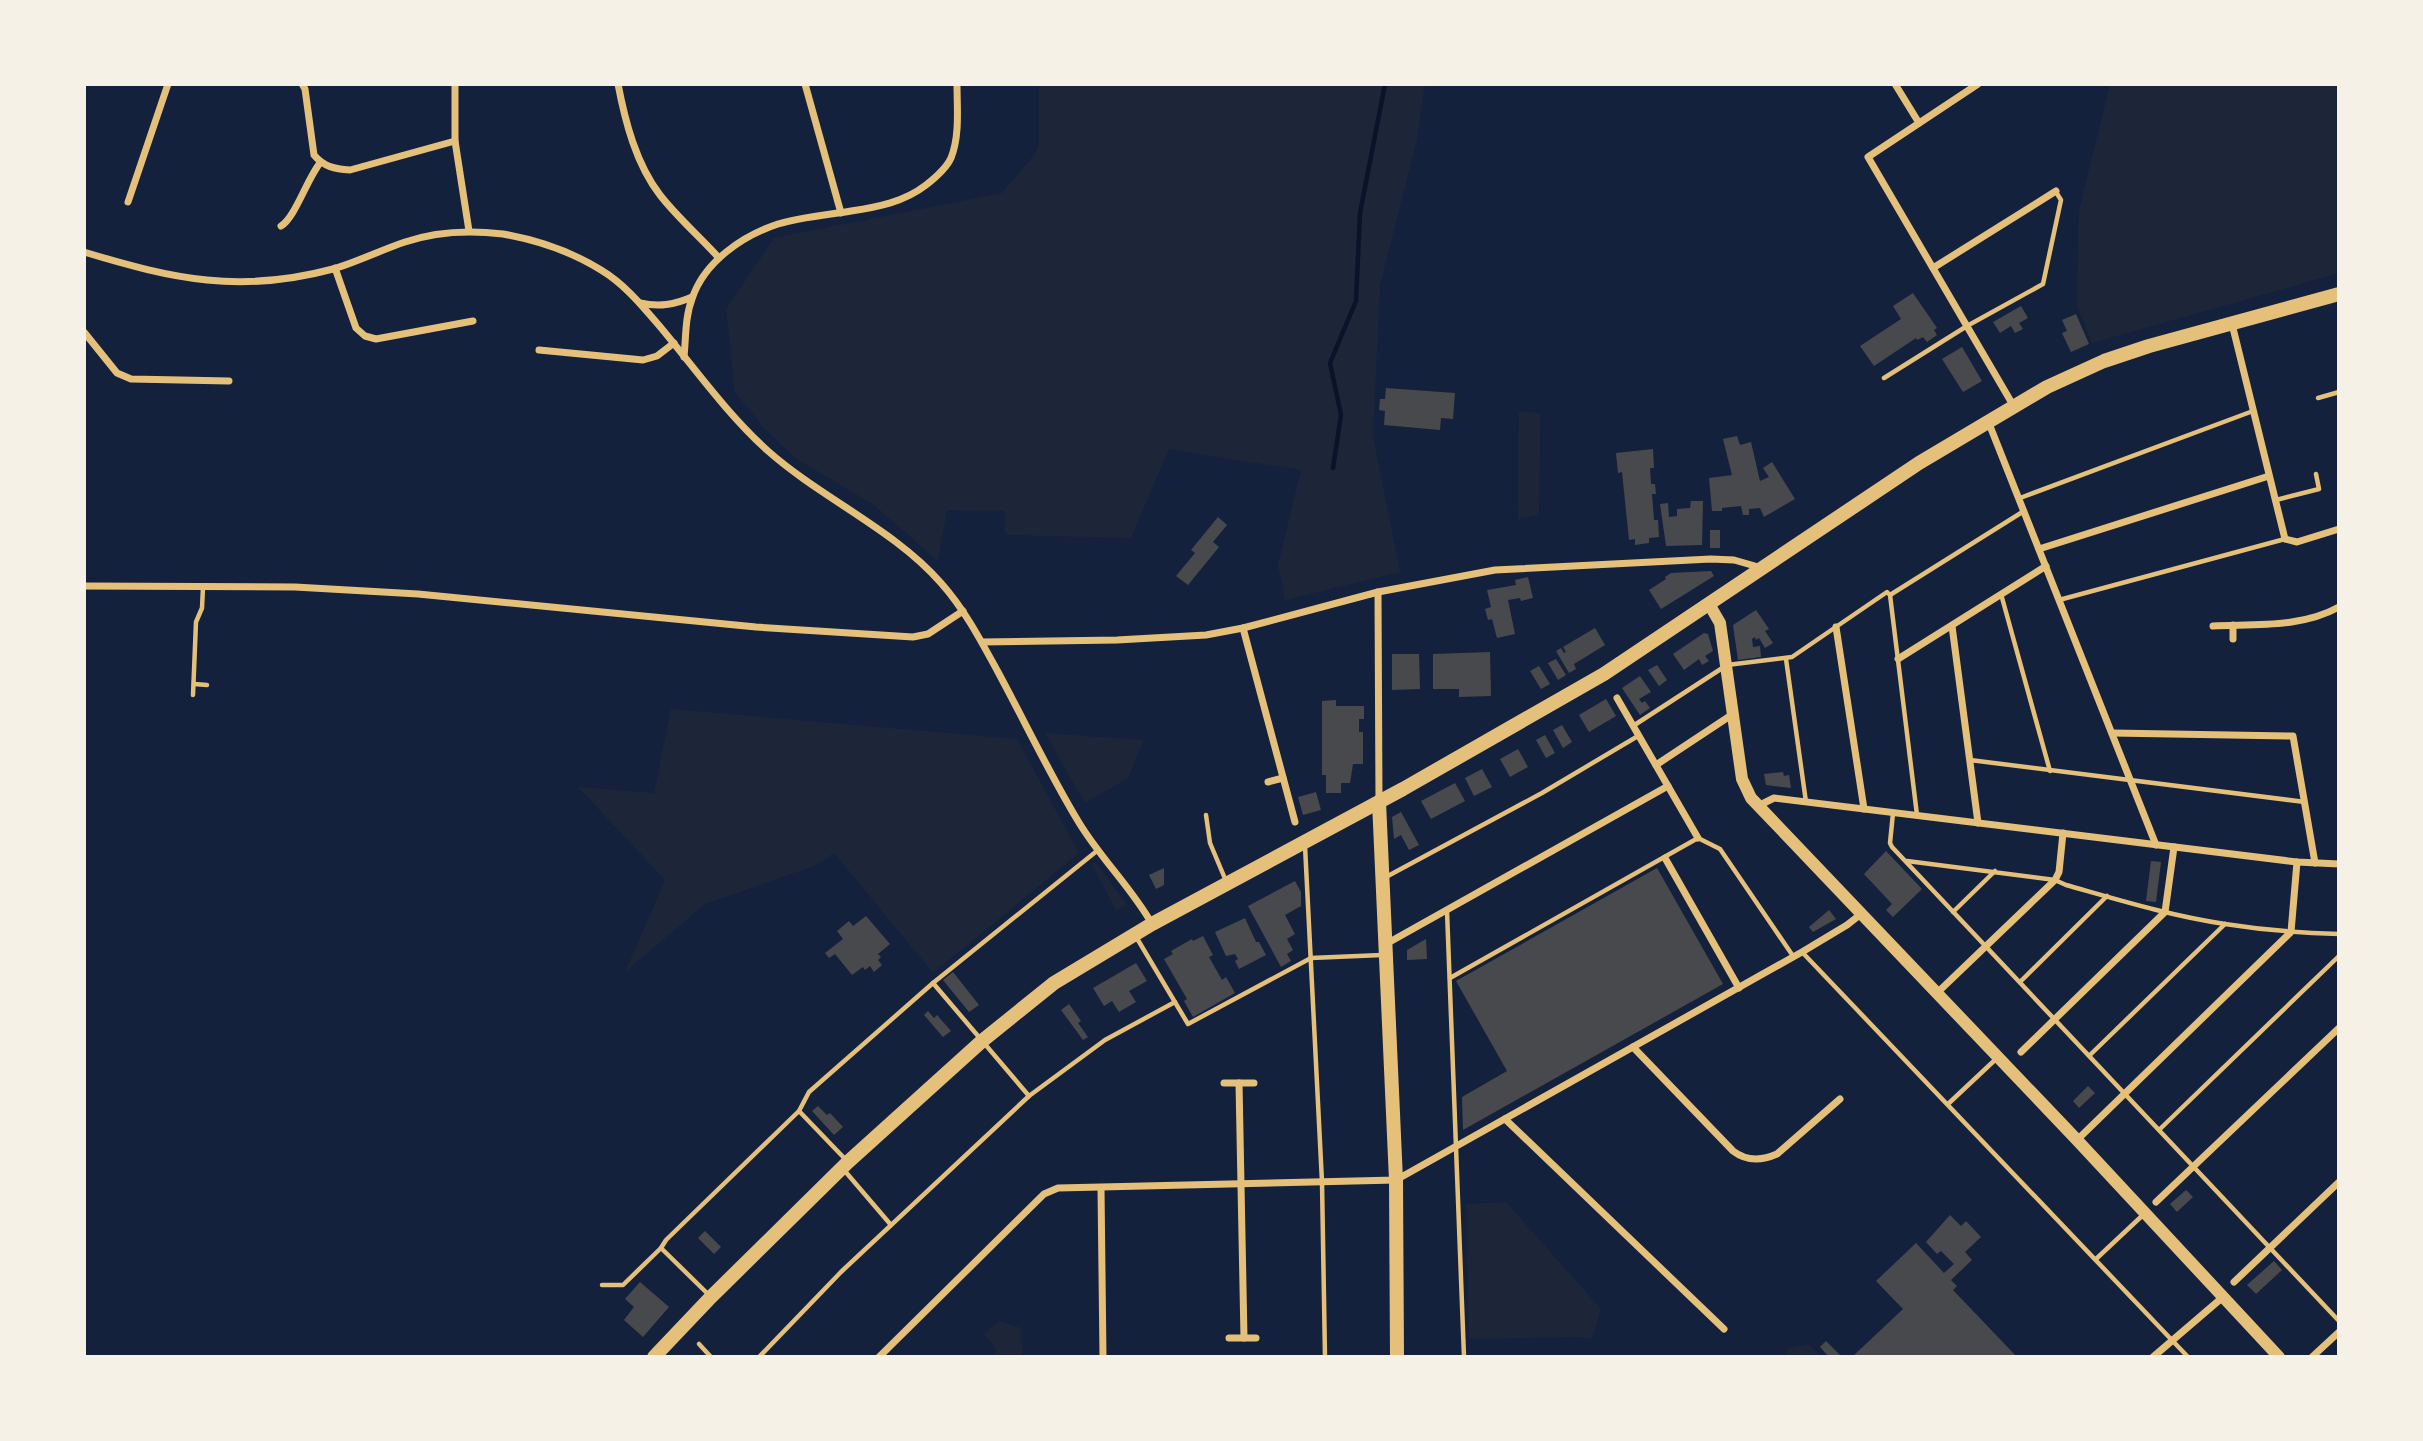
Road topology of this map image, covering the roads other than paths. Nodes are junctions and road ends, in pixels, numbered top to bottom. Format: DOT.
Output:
graph roads {
  1 [pos="168,84"];
  2 [pos="302,84"];
  3 [pos="455,84"];
  4 [pos="618,84"];
  5 [pos="804,84"];
  6 [pos="957,84"];
  7 [pos="1895,84"];
  8 [pos="1978,84"];
  9 [pos="1919,123"];
  10 [pos="455,141"];
  11 [pos="320,163"];
  12 [pos="2056,191"];
  13 [pos="128,202"];
  14 [pos="841,213"];
  15 [pos="281,226"];
  16 [pos="469,231"];
  17 [pos="84,252"];
  18 [pos="719,258"];
  19 [pos="335,268"];
  20 [pos="1933,268"];
  21 [pos="2339,294"];
  22 [pos="692,297"];
  23 [pos="639,303"];
  24 [pos="473,321"];
  25 [pos="2232,324"];
  26 [pos="1967,326"];
  27 [pos="84,332"];
  28 [pos="674,343"];
  29 [pos="539,350"];
  30 [pos="684,356"];
  31 [pos="1884,378"];
  32 [pos="229,381"];
  33 [pos="2339,392"];
  34 [pos="2318,398"];
  35 [pos="2013,405"];
  36 [pos="2253,411"];
  37 [pos="1988,420"];
  38 [pos="2316,474"];
  39 [pos="2269,476"];
  40 [pos="2020,498"];
  41 [pos="2275,500"];
  42 [pos="2024,510"];
  43 [pos="2339,529"];
  44 [pos="2285,539"];
  45 [pos="2039,549"];
  46 [pos="2046,566"];
  47 [pos="1762,568"];
  48 [pos="84,586"];
  49 [pos="203,587"];
  50 [pos="1378,592"];
  51 [pos="1889,594"];
  52 [pos="2001,594"];
  53 [pos="2059,600"];
  54 [pos="1709,604"];
  55 [pos="2339,607"];
  56 [pos="963,611"];
  57 [pos="2214,625"];
  58 [pos="2233,625"];
  59 [pos="1952,626"];
  60 [pos="1243,628"];
  61 [pos="1836,628"];
  62 [pos="2233,639"];
  63 [pos="982,642"];
  64 [pos="1786,659"];
  65 [pos="1898,660"];
  66 [pos="1727,665"];
  67 [pos="194,684"];
  68 [pos="207,685"];
  69 [pos="193,695"];
  70 [pos="1617,698"];
  71 [pos="1734,714"];
  72 [pos="1633,726"];
  73 [pos="2112,733"];
  74 [pos="1639,736"];
  75 [pos="1970,760"];
  76 [pos="1656,765"];
  77 [pos="2050,771"];
  78 [pos="1283,778"];
  79 [pos="2131,781"];
  80 [pos="1268,782"];
  81 [pos="1668,786"];
  82 [pos="1379,802"];
  83 [pos="1806,802"];
  84 [pos="2305,802"];
  85 [pos="1758,806"];
  86 [pos="1864,809"];
  87 [pos="1894,812"];
  88 [pos="1206,815"];
  89 [pos="1917,815"];
  90 [pos="1295,822"];
  91 [pos="1978,823"];
  92 [pos="2063,833"];
  93 [pos="1698,838"];
  94 [pos="1305,841"];
  95 [pos="2156,845"];
  96 [pos="2174,847"];
  97 [pos="1098,850"];
  98 [pos="1665,858"];
  99 [pos="1906,861"];
  100 [pos="2297,862"];
  101 [pos="2315,863"];
  102 [pos="2339,864"];
  103 [pos="1995,872"];
  104 [pos="1382,879"];
  105 [pos="2055,880"];
  106 [pos="1227,885"];
  107 [pos="2107,896"];
  108 [pos="1447,910"];
  109 [pos="1953,912"];
  110 [pos="2165,912"];
  111 [pos="1861,914"];
  112 [pos="1152,924"];
  113 [pos="2225,924"];
  114 [pos="2291,932"];
  115 [pos="1135,934"];
  116 [pos="2339,934"];
  117 [pos="1986,946"];
  118 [pos="1386,950"];
  119 [pos="1802,952"];
  120 [pos="2339,956"];
  121 [pos="1794,957"];
  122 [pos="1311,958"];
  123 [pos="1450,978"];
  124 [pos="2021,982"];
  125 [pos="933,983"];
  126 [pos="1739,988"];
  127 [pos="1937,993"];
  128 [pos="1175,1002"];
  129 [pos="2056,1019"];
  130 [pos="2339,1028"];
  131 [pos="982,1041"];
  132 [pos="1633,1047"];
  133 [pos="2021,1052"];
  134 [pos="2090,1055"];
  135 [pos="1998,1057"];
  136 [pos="1224,1083"];
  137 [pos="1240,1083"];
  138 [pos="1254,1083"];
  139 [pos="2125,1093"];
  140 [pos="1029,1096"];
  141 [pos="1840,1099"];
  142 [pos="1948,1104"];
  143 [pos="799,1111"];
  144 [pos="1505,1119"];
  145 [pos="2160,1129"];
  146 [pos="2077,1140"];
  147 [pos="1457,1146"];
  148 [pos="845,1165"];
  149 [pos="2194,1166"];
  150 [pos="1396,1180"];
  151 [pos="1322,1182"];
  152 [pos="2339,1182"];
  153 [pos="1240,1185"];
  154 [pos="1101,1188"];
  155 [pos="2157,1202"];
  156 [pos="2145,1214"];
  157 [pos="891,1225"];
  158 [pos="2270,1247"];
  159 [pos="661,1248"];
  160 [pos="2096,1259"];
  161 [pos="2234,1282"];
  162 [pos="602,1285"];
  163 [pos="711,1297"];
  164 [pos="2223,1297"];
  165 [pos="2339,1321"];
  166 [pos="1724,1329"];
  167 [pos="2339,1332"];
  168 [pos="1229,1338"];
  169 [pos="1244,1338"];
  170 [pos="1256,1338"];
  171 [pos="2173,1341"];
  172 [pos="699,1344"];
  173 [pos="654,1357"];
  174 [pos="712,1357"];
  175 [pos="759,1357"];
  176 [pos="879,1357"];
  177 [pos="1102,1357"];
  178 [pos="1325,1357"];
  179 [pos="1397,1357"];
  180 [pos="1464,1357"];
  181 [pos="2153,1357"];
  182 [pos="2188,1357"];
  183 [pos="2279,1357"];
  184 [pos="2312,1357"];
  1 -- 13 [label="street"];
  2 -- 11 [label="street"];
  3 -- 10 [label="street"];
  4 -- 18 [label="street"];
  5 -- 14 [label="street"];
  6 -- 14 [label="street"];
  7 -- 9 [label="street"];
  8 -- 9 [label="street"];
  9 -- 20 [label="street"];
  10 -- 11 [label="street"];
  10 -- 16 [label="street"];
  11 -- 15 [label="street"];
  12 -- 20 [label="street"];
  12 -- 26 [label="lane"];
  14 -- 18 [label="street"];
  16 -- 19 [label="street"];
  16 -- 23 [label="street"];
  17 -- 19 [label="street"];
  18 -- 22 [label="street"];
  19 -- 24 [label="street"];
  20 -- 26 [label="street"];
  21 -- 25 [label="main road"];
  22 -- 23 [label="street"];
  22 -- 30 [label="street"];
  23 -- 28 [label="street"];
  25 -- 35 [label="main road"];
  25 -- 36 [label="street"];
  26 -- 31 [label="lane"];
  26 -- 35 [label="street"];
  27 -- 32 [label="street"];
  28 -- 29 [label="street"];
  28 -- 30 [label="street"];
  30 -- 56 [label="street"];
  33 -- 34 [label="lane"];
  35 -- 37 [label="main road"];
  36 -- 39 [label="street"];
  36 -- 40 [label="lane"];
  37 -- 40 [label="street"];
  37 -- 47 [label="main road"];
  38 -- 41 [label="lane"];
  39 -- 41 [label="street"];
  39 -- 45 [label="street"];
  40 -- 42 [label="street"];
  41 -- 44 [label="street"];
  42 -- 45 [label="street"];
  42 -- 51 [label="lane"];
  43 -- 44 [label="street"];
  44 -- 53 [label="lane"];
  45 -- 46 [label="street"];
  46 -- 52 [label="street"];
  46 -- 53 [label="street"];
  47 -- 50 [label="street"];
  47 -- 54 [label="main road"];
  48 -- 49 [label="street"];
  49 -- 56 [label="street"];
  49 -- 67 [label="lane"];
  50 -- 60 [label="street"];
  50 -- 82 [label="street"];
  51 -- 61 [label="lane"];
  51 -- 65 [label="lane"];
  52 -- 59 [label="street"];
  52 -- 77 [label="lane"];
  53 -- 73 [label="street"];
  54 -- 66 [label="street"];
  54 -- 82 [label="main road"];
  55 -- 58 [label="street"];
  56 -- 63 [label="street"];
  57 -- 58 [label="street"];
  58 -- 62 [label="street"];
  59 -- 65 [label="street"];
  59 -- 75 [label="street"];
  60 -- 63 [label="street"];
  60 -- 78 [label="street"];
  61 -- 64 [label="lane"];
  61 -- 86 [label="street"];
  63 -- 97 [label="street"];
  64 -- 66 [label="lane"];
  64 -- 83 [label="lane"];
  65 -- 89 [label="lane"];
  66 -- 71 [label="street"];
  66 -- 72 [label="lane"];
  67 -- 68 [label="lane"];
  67 -- 69 [label="lane"];
  70 -- 72 [label="street"];
  71 -- 76 [label="street"];
  71 -- 85 [label="street"];
  72 -- 74 [label="street"];
  73 -- 79 [label="street"];
  73 -- 84 [label="street"];
  74 -- 76 [label="street"];
  74 -- 104 [label="lane"];
  75 -- 77 [label="lane"];
  75 -- 91 [label="street"];
  76 -- 81 [label="street"];
  77 -- 79 [label="lane"];
  78 -- 80 [label="street"];
  78 -- 90 [label="street"];
  79 -- 84 [label="lane"];
  79 -- 95 [label="street"];
  81 -- 93 [label="street"];
  81 -- 108 [label="street"];
  82 -- 94 [label="main road"];
  82 -- 104 [label="main road"];
  83 -- 85 [label="street"];
  83 -- 86 [label="street"];
  84 -- 101 [label="street"];
  85 -- 111 [label="street"];
  86 -- 87 [label="street"];
  87 -- 89 [label="street"];
  87 -- 99 [label="lane"];
  88 -- 106 [label="lane"];
  89 -- 91 [label="street"];
  91 -- 92 [label="street"];
  92 -- 95 [label="street"];
  92 -- 105 [label="street"];
  93 -- 98 [label="lane"];
  93 -- 121 [label="lane"];
  94 -- 106 [label="main road"];
  94 -- 122 [label="lane"];
  95 -- 96 [label="street"];
  96 -- 100 [label="street"];
  96 -- 110 [label="street"];
  97 -- 112 [label="street"];
  97 -- 125 [label="lane"];
  98 -- 123 [label="lane"];
  98 -- 126 [label="street"];
  99 -- 103 [label="lane"];
  99 -- 109 [label="lane"];
  100 -- 101 [label="street"];
  100 -- 114 [label="street"];
  101 -- 102 [label="street"];
  103 -- 105 [label="lane"];
  103 -- 109 [label="lane"];
  104 -- 118 [label="main road"];
  105 -- 107 [label="lane"];
  105 -- 117 [label="street"];
  106 -- 112 [label="main road"];
  107 -- 110 [label="lane"];
  107 -- 124 [label="lane"];
  108 -- 118 [label="street"];
  108 -- 123 [label="lane"];
  109 -- 117 [label="lane"];
  110 -- 113 [label="lane"];
  110 -- 129 [label="street"];
  111 -- 119 [label="street"];
  111 -- 127 [label="street"];
  112 -- 115 [label="main road"];
  113 -- 114 [label="lane"];
  113 -- 134 [label="lane"];
  114 -- 116 [label="lane"];
  114 -- 139 [label="street"];
  115 -- 128 [label="lane"];
  115 -- 131 [label="main road"];
  117 -- 124 [label="lane"];
  117 -- 127 [label="street"];
  118 -- 122 [label="lane"];
  118 -- 150 [label="main road"];
  119 -- 121 [label="street"];
  119 -- 142 [label="lane"];
  120 -- 145 [label="lane"];
  121 -- 126 [label="street"];
  122 -- 128 [label="lane"];
  122 -- 151 [label="lane"];
  123 -- 147 [label="lane"];
  124 -- 129 [label="lane"];
  125 -- 131 [label="lane"];
  125 -- 143 [label="lane"];
  126 -- 132 [label="street"];
  127 -- 135 [label="street"];
  128 -- 140 [label="lane"];
  129 -- 133 [label="street"];
  129 -- 134 [label="lane"];
  130 -- 149 [label="street"];
  131 -- 140 [label="lane"];
  131 -- 148 [label="main road"];
  132 -- 141 [label="street"];
  132 -- 144 [label="street"];
  134 -- 139 [label="lane"];
  135 -- 142 [label="lane"];
  135 -- 146 [label="street"];
  136 -- 137 [label="street"];
  137 -- 138 [label="street"];
  137 -- 153 [label="street"];
  139 -- 145 [label="lane"];
  139 -- 146 [label="street"];
  140 -- 157 [label="lane"];
  142 -- 160 [label="lane"];
  143 -- 148 [label="lane"];
  143 -- 159 [label="lane"];
  144 -- 147 [label="street"];
  144 -- 166 [label="street"];
  145 -- 149 [label="lane"];
  146 -- 156 [label="street"];
  147 -- 150 [label="street"];
  147 -- 180 [label="lane"];
  148 -- 157 [label="lane"];
  148 -- 163 [label="main road"];
  149 -- 155 [label="street"];
  149 -- 158 [label="lane"];
  150 -- 151 [label="street"];
  150 -- 179 [label="main road"];
  151 -- 153 [label="street"];
  151 -- 178 [label="lane"];
  152 -- 158 [label="street"];
  153 -- 154 [label="street"];
  153 -- 169 [label="street"];
  154 -- 176 [label="street"];
  154 -- 177 [label="street"];
  156 -- 160 [label="lane"];
  156 -- 164 [label="street"];
  157 -- 175 [label="lane"];
  158 -- 161 [label="street"];
  158 -- 165 [label="lane"];
  159 -- 162 [label="lane"];
  159 -- 163 [label="lane"];
  160 -- 171 [label="lane"];
  163 -- 173 [label="main road"];
  164 -- 171 [label="street"];
  164 -- 183 [label="street"];
  167 -- 184 [label="street"];
  168 -- 169 [label="street"];
  169 -- 170 [label="street"];
  171 -- 181 [label="street"];
  171 -- 182 [label="lane"];
  172 -- 174 [label="lane"];
}
